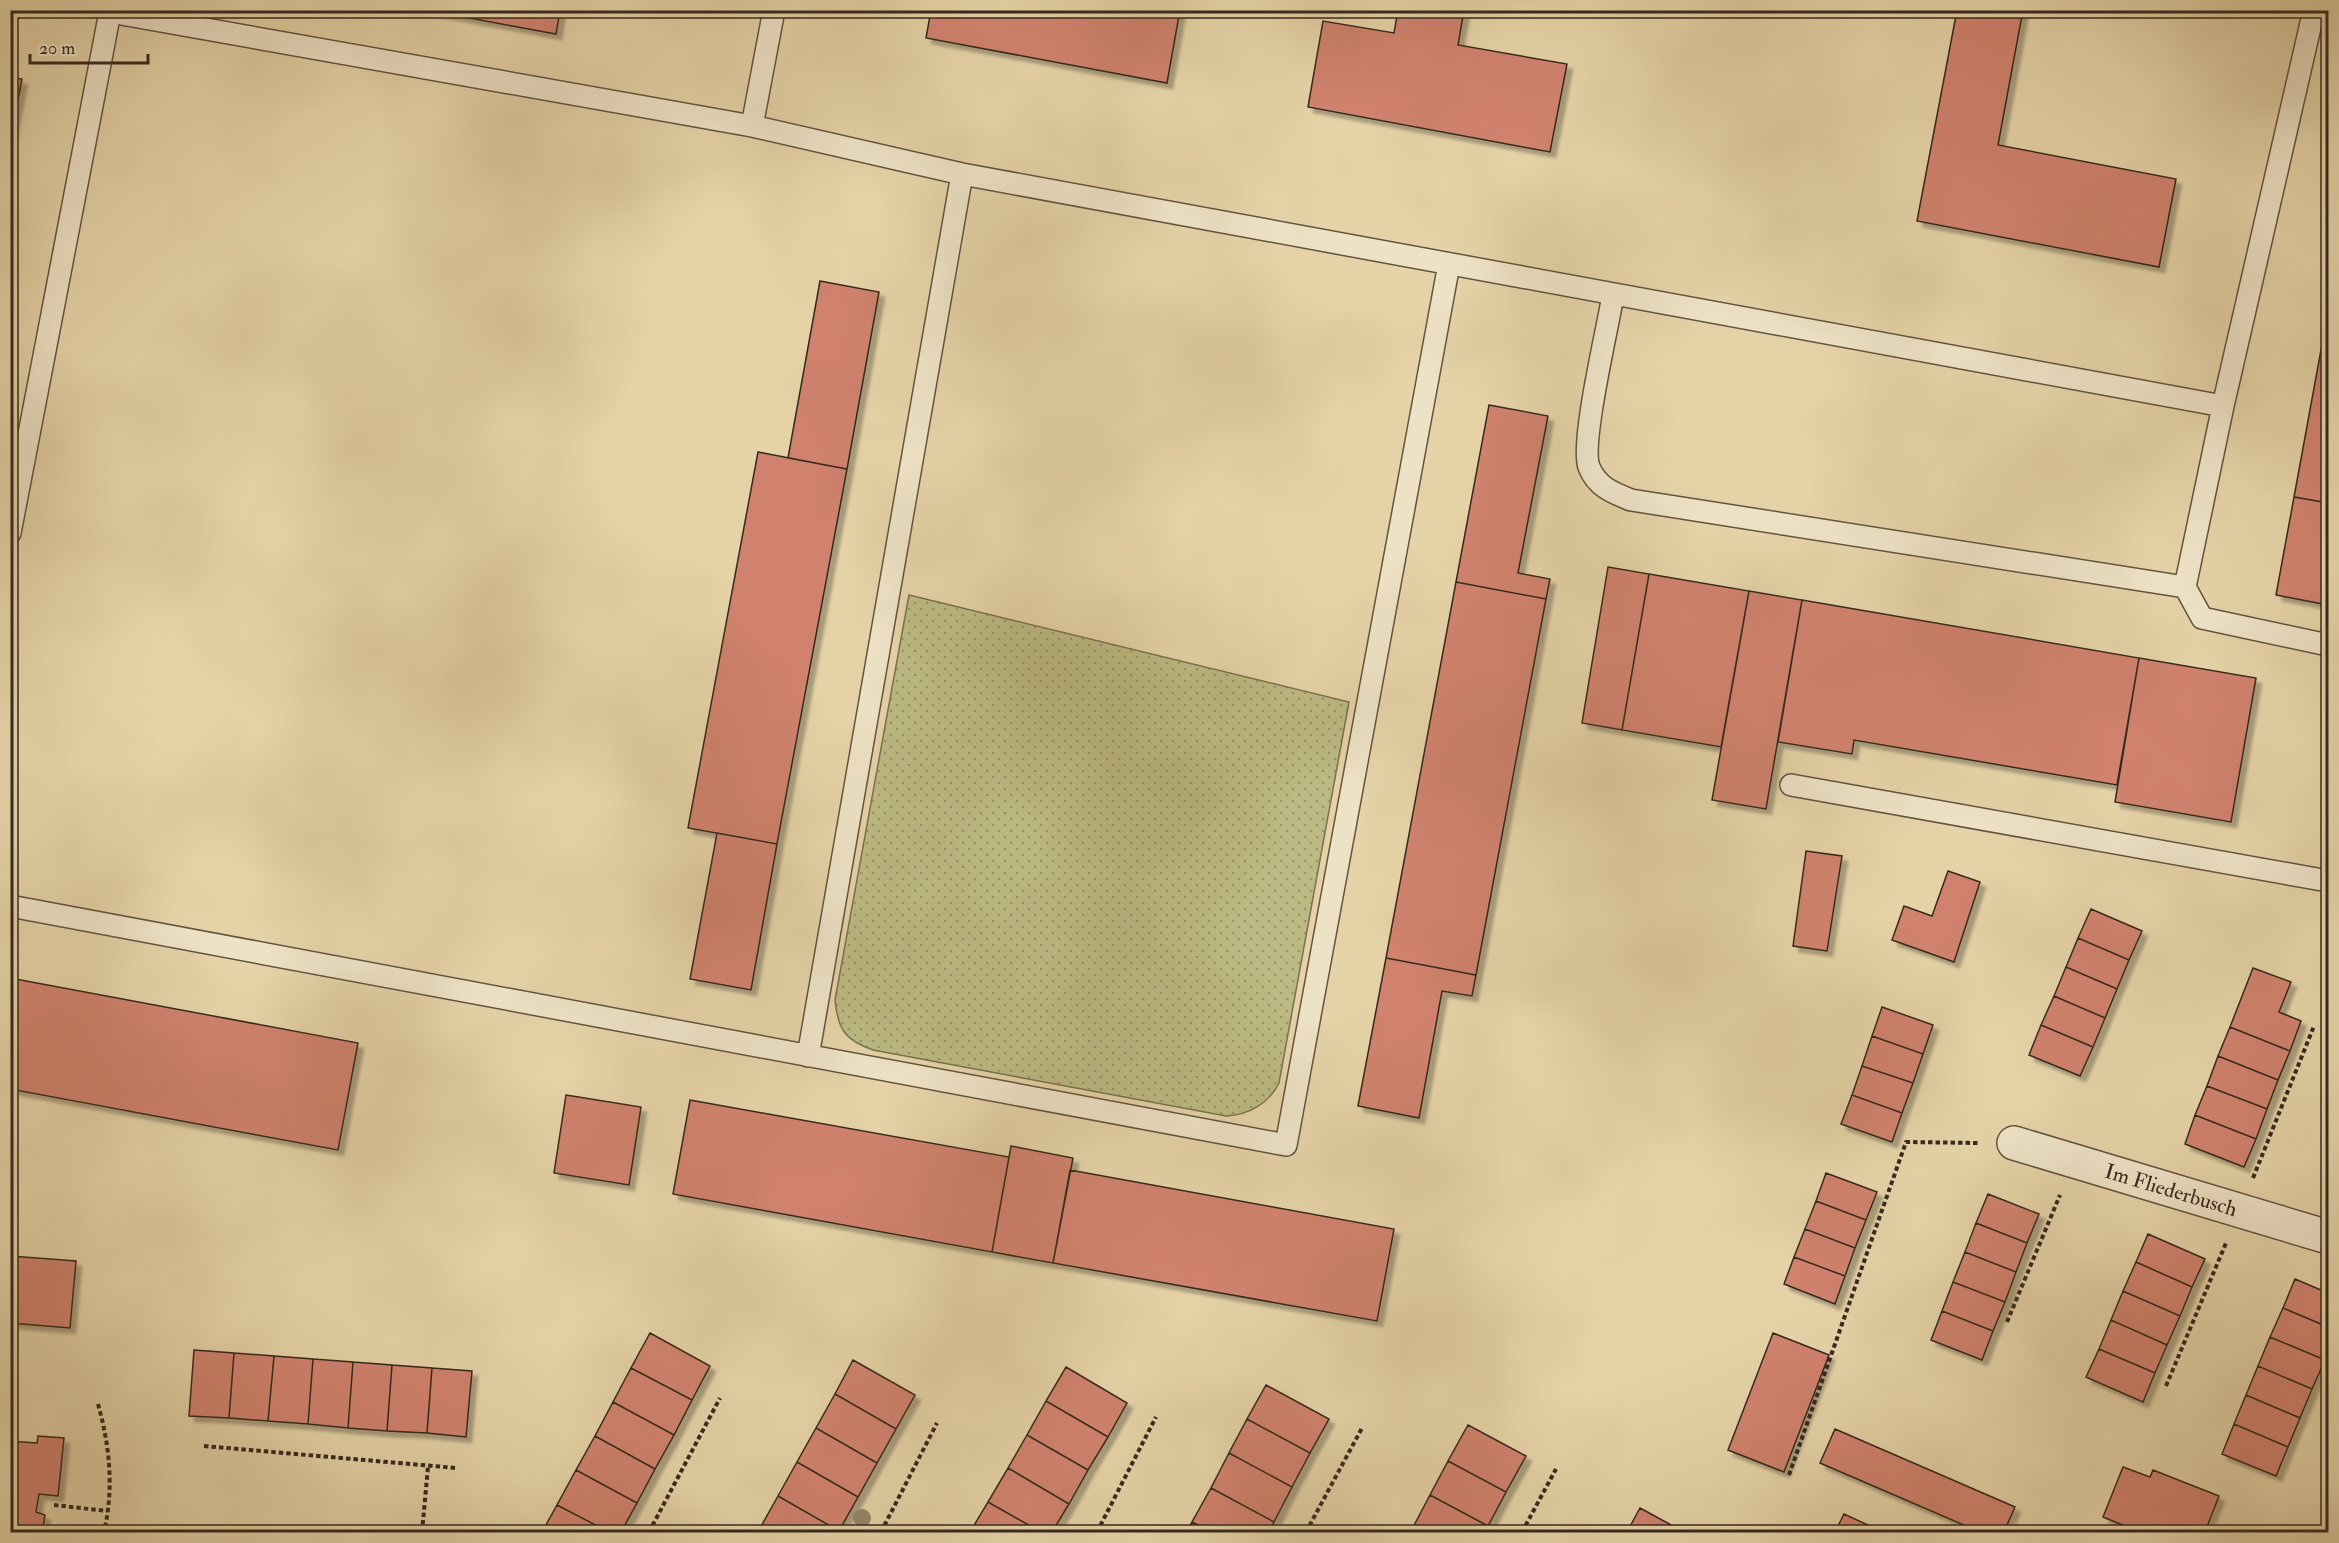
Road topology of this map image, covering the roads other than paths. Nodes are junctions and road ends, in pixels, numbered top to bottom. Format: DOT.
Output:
graph roads {
  1 [pos="774,10"];
  2 [pos="2314,10"];
  3 [pos="752,126"];
  4 [pos="962,174"];
  5 [pos="1449,264"];
  6 [pos="1613,295"];
  7 [pos="2223,406"];
  8 [pos="10,533"];
  9 [pos="2185,587"];
  10 [pos="2328,645"];
  11 [pos="1791,785"];
  12 [pos="2328,881"];
  13 [pos="10,906"];
  14 [pos="808,1056"];
  15 [pos="2014,1143"];
  16 [pos="2328,1237"];
  1 -- 3 [label="lane"];
  2 -- 7 [label="lane"];
  3 -- 4 [label="lane"];
  3 -- 8 [label="lane"];
  4 -- 5 [label="lane"];
  4 -- 14 [label="lane"];
  5 -- 6 [label="lane"];
  5 -- 14 [label="lane"];
  6 -- 7 [label="lane"];
  6 -- 9 [label="lane"];
  7 -- 9 [label="lane"];
  9 -- 10 [label="lane"];
  11 -- 12 [label="lane"];
  13 -- 14 [label="lane"];
  15 -- 16 [label="street, Im Fliederbusch"];
}
